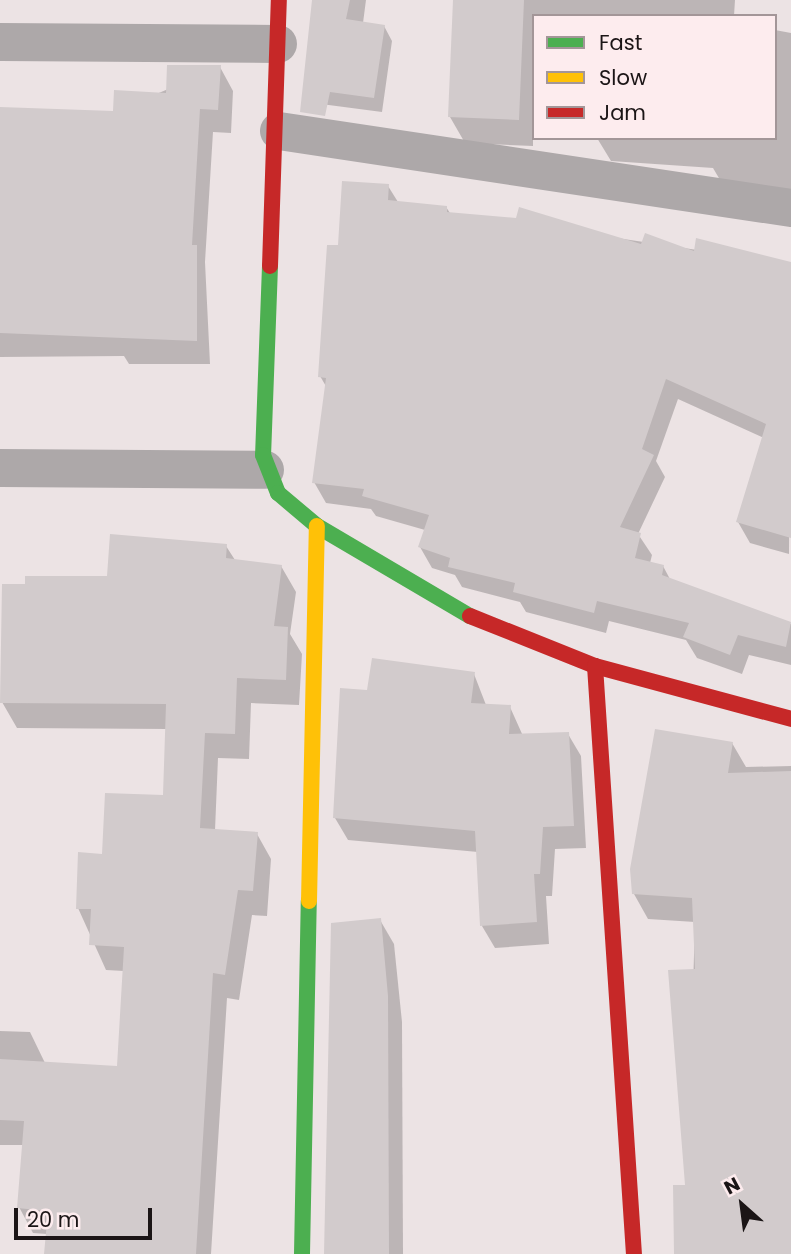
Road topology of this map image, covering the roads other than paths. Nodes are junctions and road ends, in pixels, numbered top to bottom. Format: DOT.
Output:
graph roads {
  1 [pos="279,0"];
  2 [pos="0,42"];
  3 [pos="278,44"];
  4 [pos="279,131"];
  5 [pos="791,208"];
  6 [pos="0,468"];
  7 [pos="265,470"];
  8 [pos="317,526"];
  9 [pos="595,666"];
  10 [pos="791,719"];
  11 [pos="302,1254"];
  12 [pos="634,1254"];
  1 -- 3 [label="street"];
  2 -- 3 [label="street"];
  3 -- 4 [label="street"];
  4 -- 5 [label="street"];
  4 -- 7 [label="street"];
  6 -- 7 [label="street"];
  7 -- 8 [label="street"];
  8 -- 9 [label="street"];
  8 -- 11 [label="street"];
  9 -- 10 [label="street"];
  9 -- 12 [label="street"];
}
